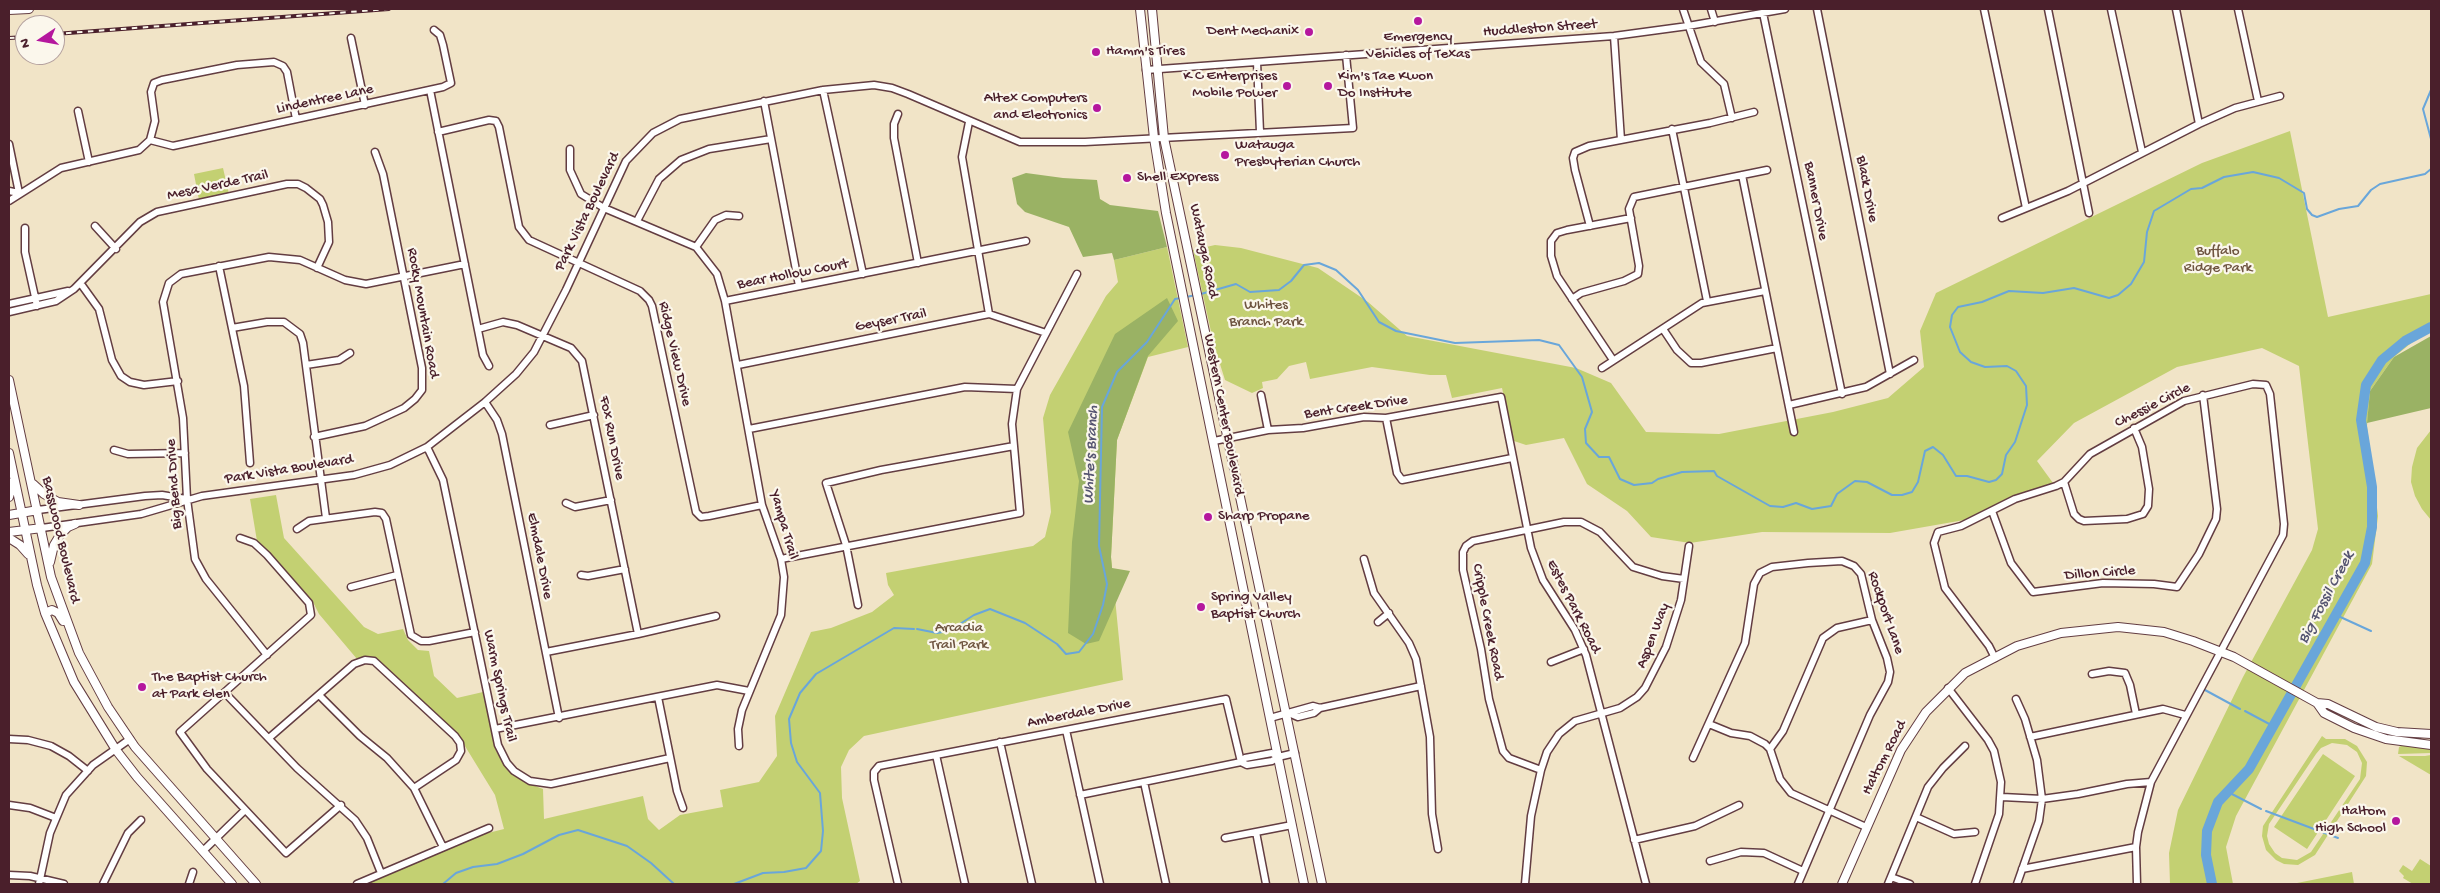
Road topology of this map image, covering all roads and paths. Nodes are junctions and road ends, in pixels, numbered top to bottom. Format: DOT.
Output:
graph roads {
  1 [pos="29,9"];
  2 [pos="1140,9"];
  3 [pos="1152,9"];
  4 [pos="1683,9"];
  5 [pos="1711,9"];
  6 [pos="1785,9"];
  7 [pos="1817,9"];
  8 [pos="1984,9"];
  9 [pos="2048,9"];
  10 [pos="2111,9"];
  11 [pos="2176,9"];
  12 [pos="2238,9"];
  13 [pos="9,10"];
  14 [pos="1763,13"];
  15 [pos="1715,22"];
  16 [pos="1688,26"];
  17 [pos="434,30"];
  18 [pos="1614,36"];
  19 [pos="351,38"];
  20 [pos="1346,55"];
  21 [pos="1257,62"];
  22 [pos="1157,69"];
  23 [pos="1146,70"];
  24 [pos="430,90"];
  25 [pos="823,90"];
  26 [pos="2280,96"];
  27 [pos="764,101"];
  28 [pos="2258,101"];
  29 [pos="365,105"];
  30 [pos="78,111"];
  31 [pos="1754,112"];
  32 [pos="898,114"];
  33 [pos="1732,118"];
  34 [pos="296,119"];
  35 [pos="970,122"];
  36 [pos="2199,124"];
  37 [pos="1672,129"];
  38 [pos="438,132"];
  39 [pos="1260,132"];
  40 [pos="1154,138"];
  41 [pos="1164,138"];
  42 [pos="771,139"];
  43 [pos="150,140"];
  44 [pos="1621,140"];
  45 [pos="9,144"];
  46 [pos="570,149"];
  47 [pos="375,152"];
  48 [pos="2142,152"];
  49 [pos="89,162"];
  50 [pos="1767,170"];
  51 [pos="1742,175"];
  52 [pos="2083,183"];
  53 [pos="1684,186"];
  54 [pos="9,191"];
  55 [pos="19,193"];
  56 [pos="9,201"];
  57 [pos="604,208"];
  58 [pos="2026,208"];
  59 [pos="2089,213"];
  60 [pos="739,216"];
  61 [pos="1631,218"];
  62 [pos="2002,218"];
  63 [pos="637,221"];
  64 [pos="95,226"];
  65 [pos="1590,226"];
  66 [pos="25,228"];
  67 [pos="1026,241"];
  68 [pos="696,247"];
  69 [pos="116,248"];
  70 [pos="978,251"];
  71 [pos="578,261"];
  72 [pos="918,263"];
  73 [pos="465,264"];
  74 [pos="219,266"];
  75 [pos="317,268"];
  76 [pos="863,274"];
  77 [pos="1077,274"];
  78 [pos="403,278"];
  79 [pos="81,284"];
  80 [pos="799,286"];
  81 [pos="74,290"];
  82 [pos="1765,291"];
  83 [pos="35,298"];
  84 [pos="1572,299"];
  85 [pos="1707,301"];
  86 [pos="9,304"];
  87 [pos="726,305"];
  88 [pos="37,306"];
  89 [pos="9,312"];
  90 [pos="988,314"];
  91 [pos="232,328"];
  92 [pos="1663,328"];
  93 [pos="478,329"];
  94 [pos="1046,333"];
  95 [pos="542,336"];
  96 [pos="1777,348"];
  97 [pos="350,353"];
  98 [pos="1613,360"];
  99 [pos="1914,360"];
  100 [pos="306,365"];
  101 [pos="738,365"];
  102 [pos="489,366"];
  103 [pos="1602,368"];
  104 [pos="1890,374"];
  105 [pos="9,380"];
  106 [pos="178,381"];
  107 [pos="1017,389"];
  108 [pos="1842,394"];
  109 [pos="2204,394"];
  110 [pos="1220,395"];
  111 [pos="1261,395"];
  112 [pos="1501,397"];
  113 [pos="1205,398"];
  114 [pos="11,399"];
  115 [pos="485,402"];
  116 [pos="1789,405"];
  117 [pos="594,415"];
  118 [pos="1386,418"];
  119 [pos="550,425"];
  120 [pos="2134,428"];
  121 [pos="749,429"];
  122 [pos="1268,430"];
  123 [pos="1794,432"];
  124 [pos="314,437"];
  125 [pos="1229,438"];
  126 [pos="1214,441"];
  127 [pos="1014,446"];
  128 [pos="427,447"];
  129 [pos="114,450"];
  130 [pos="9,453"];
  131 [pos="185,453"];
  132 [pos="1512,458"];
  133 [pos="250,463"];
  134 [pos="14,477"];
  135 [pos="321,479"];
  136 [pos="2064,482"];
  137 [pos="33,484"];
  138 [pos="9,497"];
  139 [pos="187,499"];
  140 [pos="611,500"];
  141 [pos="566,503"];
  142 [pos="79,505"];
  143 [pos="762,505"];
  144 [pos="38,510"];
  145 [pos="1992,511"];
  146 [pos="21,513"];
  147 [pos="9,515"];
  148 [pos="326,518"];
  149 [pos="75,524"];
  150 [pos="42,528"];
  151 [pos="297,529"];
  152 [pos="24,530"];
  153 [pos="1527,530"];
  154 [pos="9,532"];
  155 [pos="9,538"];
  156 [pos="240,538"];
  157 [pos="846,545"];
  158 [pos="1689,546"];
  159 [pos="30,557"];
  160 [pos="781,559"];
  161 [pos="1364,559"];
  162 [pos="50,569"];
  163 [pos="625,569"];
  164 [pos="581,575"];
  165 [pos="397,576"];
  166 [pos="1684,579"];
  167 [pos="351,587"];
  168 [pos="858,605"];
  169 [pos="45,613"];
  170 [pos="1389,613"];
  171 [pos="716,616"];
  172 [pos="1872,620"];
  173 [pos="1378,622"];
  174 [pos="475,632"];
  175 [pos="638,634"];
  176 [pos="1584,649"];
  177 [pos="2221,650"];
  178 [pos="546,652"];
  179 [pos="79,653"];
  180 [pos="267,655"];
  181 [pos="1995,658"];
  182 [pos="1551,662"];
  183 [pos="2092,674"];
  184 [pos="1421,686"];
  185 [pos="1948,688"];
  186 [pos="748,691"];
  187 [pos="224,693"];
  188 [pos="320,696"];
  189 [pos="658,697"];
  190 [pos="2016,699"];
  191 [pos="2317,703"];
  192 [pos="1289,714"];
  193 [pos="1602,714"];
  194 [pos="2136,714"];
  195 [pos="2185,715"];
  196 [pos="559,718"];
  197 [pos="1270,718"];
  198 [pos="1709,724"];
  199 [pos="495,730"];
  200 [pos="1066,730"];
  201 [pos="2393,731"];
  202 [pos="2431,734"];
  203 [pos="2030,737"];
  204 [pos="269,738"];
  205 [pos="130,739"];
  206 [pos="9,740"];
  207 [pos="2394,741"];
  208 [pos="1000,742"];
  209 [pos="2431,744"];
  210 [pos="739,746"];
  211 [pos="1965,746"];
  212 [pos="1770,749"];
  213 [pos="116,750"];
  214 [pos="1295,753"];
  215 [pos="936,754"];
  216 [pos="1278,757"];
  217 [pos="670,758"];
  218 [pos="1693,758"];
  219 [pos="1241,762"];
  220 [pos="1541,770"];
  221 [pos="88,771"];
  222 [pos="1144,782"];
  223 [pos="2151,782"];
  224 [pos="414,788"];
  225 [pos="1080,795"];
  226 [pos="2002,797"];
  227 [pos="2042,799"];
  228 [pos="9,805"];
  229 [pos="1739,805"];
  230 [pos="341,806"];
  231 [pos="683,808"];
  232 [pos="245,810"];
  233 [pos="1829,811"];
  234 [pos="1916,817"];
  235 [pos="56,818"];
  236 [pos="141,820"];
  237 [pos="1292,825"];
  238 [pos="1866,827"];
  239 [pos="489,828"];
  240 [pos="1256,832"];
  241 [pos="1974,832"];
  242 [pos="1225,838"];
  243 [pos="215,839"];
  244 [pos="1634,840"];
  245 [pos="443,847"];
  246 [pos="2136,847"];
  247 [pos="1438,848"];
  248 [pos="203,852"];
  249 [pos="1710,862"];
  250 [pos="2022,869"];
  251 [pos="1803,871"];
  252 [pos="193,872"];
  253 [pos="381,873"];
  254 [pos="9,875"];
  255 [pos="39,881"];
  256 [pos="1889,881"];
  257 [pos="64,884"];
  258 [pos="103,884"];
  259 [pos="189,884"];
  260 [pos="232,884"];
  261 [pos="256,884"];
  262 [pos="357,884"];
  263 [pos="898,884"];
  264 [pos="965,884"];
  265 [pos="1032,884"];
  266 [pos="1100,884"];
  267 [pos="1166,884"];
  268 [pos="1266,884"];
  269 [pos="1304,884"];
  270 [pos="1322,884"];
  271 [pos="1525,884"];
  272 [pos="1646,884"];
  273 [pos="1798,884"];
  274 [pos="1842,884"];
  275 [pos="1910,884"];
  276 [pos="1975,884"];
  277 [pos="2017,884"];
  278 [pos="2137,884"];
  1 -- 13 [label="main road"];
  2 -- 23 [label="main road, Western Center Boulevard"];
  3 -- 22 [label="main road, Watauga Road"];
  4 -- 16 [label="street"];
  5 -- 15 [label="street"];
  6 -- 14 [label="street, Huddleston Street"];
  7 -- 104 [label="street, Black Drive"];
  8 -- 58 [label="street"];
  9 -- 52 [label="street"];
  10 -- 48 [label="street"];
  11 -- 36 [label="street"];
  12 -- 28 [label="street"];
  14 -- 15 [label="street, Huddleston Street"];
  14 -- 108 [label="street, Banner Drive"];
  15 -- 16 [label="street, Huddleston Street"];
  16 -- 18 [label="street, Huddleston Street"];
  16 -- 33 [label="street"];
  17 -- 24 [label="street, Lindentree Lane"];
  18 -- 20 [label="street, Huddleston Street"];
  18 -- 44 [label="street"];
  19 -- 29 [label="street"];
  20 -- 21 [label="street, Huddleston Street"];
  20 -- 39 [label="street, Park Vista Boulevard"];
  21 -- 22 [label="street, Huddleston Street"];
  21 -- 39 [label="street"];
  22 -- 23 [label="street, Huddleston Street"];
  22 -- 41 [label="main road, Watauga Road"];
  23 -- 40 [label="main road, Western Center Boulevard"];
  24 -- 29 [label="street, Lindentree Lane"];
  24 -- 38 [label="street"];
  25 -- 27 [label="street, Park Vista Boulevard"];
  25 -- 35 [label="street, Park Vista Boulevard"];
  25 -- 76 [label="street"];
  26 -- 28 [label="street"];
  27 -- 42 [label="street"];
  27 -- 57 [label="street, Park Vista Boulevard"];
  28 -- 36 [label="street"];
  29 -- 34 [label="street, Lindentree Lane"];
  30 -- 49 [label="street"];
  31 -- 33 [label="street"];
  32 -- 72 [label="street"];
  33 -- 37 [label="street"];
  34 -- 43 [label="street, Lindentree Lane"];
  34 -- 43 [label="street"];
  35 -- 40 [label="street, Park Vista Boulevard"];
  35 -- 70 [label="street"];
  36 -- 48 [label="street"];
  37 -- 44 [label="street"];
  37 -- 53 [label="street"];
  38 -- 71 [label="street, Ridge View Drive"];
  38 -- 73 [label="street"];
  39 -- 41 [label="street, Park Vista Boulevard"];
  40 -- 41 [label="street, Park Vista Boulevard"];
  40 -- 113 [label="main road, Western Center Boulevard"];
  41 -- 110 [label="main road, Watauga Road"];
  42 -- 63 [label="street"];
  42 -- 80 [label="street"];
  43 -- 49 [label="street"];
  44 -- 65 [label="street"];
  45 -- 55 [label="street"];
  46 -- 57 [label="street, Bear Hollow Court"];
  47 -- 78 [label="street, Rocky Mountain Road"];
  48 -- 52 [label="street"];
  49 -- 55 [label="street"];
  50 -- 51 [label="street"];
  51 -- 53 [label="street"];
  51 -- 82 [label="street"];
  52 -- 58 [label="street"];
  52 -- 59 [label="street"];
  53 -- 61 [label="street"];
  53 -- 85 [label="street"];
  54 -- 55 [label="street"];
  55 -- 56 [label="street"];
  57 -- 63 [label="street, Bear Hollow Court"];
  57 -- 71 [label="street, Park Vista Boulevard"];
  58 -- 62 [label="street"];
  60 -- 68 [label="street"];
  61 -- 65 [label="street"];
  61 -- 84 [label="street"];
  63 -- 68 [label="street, Bear Hollow Court"];
  64 -- 69 [label="street"];
  65 -- 84 [label="street"];
  66 -- 83 [label="street"];
  67 -- 70 [label="street, Bear Hollow Court"];
  68 -- 87 [label="street, Bear Hollow Court"];
  69 -- 75 [label="street, Mesa Verde Trail"];
  69 -- 79 [label="street, Mesa Verde Trail"];
  70 -- 72 [label="street, Bear Hollow Court"];
  70 -- 90 [label="street"];
  71 -- 95 [label="street, Park Vista Boulevard"];
  71 -- 143 [label="street, Ridge View Drive"];
  72 -- 76 [label="street, Bear Hollow Court"];
  73 -- 78 [label="street"];
  73 -- 93 [label="street"];
  74 -- 75 [label="street"];
  74 -- 91 [label="street"];
  74 -- 106 [label="street, Big Bend Drive"];
  75 -- 78 [label="street"];
  76 -- 80 [label="street, Bear Hollow Court"];
  77 -- 94 [label="street"];
  78 -- 124 [label="street, Rocky Mountain Road"];
  79 -- 81 [label="street, Mesa Verde Trail"];
  79 -- 106 [label="street"];
  80 -- 87 [label="street, Bear Hollow Court"];
  81 -- 83 [label="street, Mesa Verde Trail"];
  81 -- 88 [label="street, Mesa Verde Trail"];
  82 -- 85 [label="street"];
  82 -- 96 [label="street"];
  83 -- 86 [label="street, Mesa Verde Trail"];
  83 -- 88 [label="street"];
  84 -- 98 [label="street"];
  85 -- 92 [label="street"];
  87 -- 101 [label="street, Yampa Trail"];
  88 -- 89 [label="street, Mesa Verde Trail"];
  90 -- 94 [label="street, Geyser Trail"];
  90 -- 101 [label="street, Geyser Trail"];
  91 -- 100 [label="street"];
  91 -- 133 [label="street"];
  92 -- 96 [label="street"];
  92 -- 98 [label="street"];
  93 -- 95 [label="street, Fox Run Drive"];
  93 -- 102 [label="street"];
  94 -- 107 [label="street"];
  95 -- 115 [label="street, Park Vista Boulevard"];
  95 -- 117 [label="street, Fox Run Drive"];
  96 -- 116 [label="street"];
  97 -- 100 [label="street"];
  98 -- 103 [label="street"];
  99 -- 104 [label="street"];
  100 -- 124 [label="street"];
  101 -- 121 [label="street, Yampa Trail"];
  104 -- 108 [label="street"];
  105 -- 114 [label="main road, Basswood Boulevard"];
  106 -- 131 [label="street, Big Bend Drive"];
  107 -- 121 [label="street"];
  107 -- 127 [label="street"];
  108 -- 116 [label="street"];
  109 -- 120 [label="street, Chessie Circle"];
  109 -- 145 [label="street, Dillon Circle"];
  109 -- 177 [label="street, Chessie Circle"];
  110 -- 113 [label="main road"];
  110 -- 125 [label="main road, Watauga Road"];
  111 -- 122 [label="street"];
  112 -- 118 [label="street, Bent Creek Drive"];
  112 -- 132 [label="street, Estes Park Road"];
  113 -- 126 [label="main road, Western Center Boulevard"];
  114 -- 137 [label="main road, Basswood Boulevard"];
  115 -- 128 [label="street, Park Vista Boulevard"];
  115 -- 178 [label="street, Elmdale Drive"];
  116 -- 123 [label="street"];
  117 -- 119 [label="street"];
  117 -- 140 [label="street, Fox Run Drive"];
  118 -- 122 [label="street, Bent Creek Drive"];
  118 -- 132 [label="street"];
  120 -- 136 [label="street, Chessie Circle"];
  120 -- 136 [label="street"];
  121 -- 143 [label="street, Yampa Trail"];
  122 -- 125 [label="street, Bent Creek Drive"];
  124 -- 135 [label="street"];
  125 -- 126 [label="street, Bent Creek Drive"];
  125 -- 192 [label="main road, Western Center Boulevard"];
  126 -- 197 [label="main road, Western Center Boulevard"];
  127 -- 157 [label="street"];
  127 -- 157 [label="street"];
  128 -- 135 [label="street, Park Vista Boulevard"];
  128 -- 174 [label="street, Warm Springs Trail"];
  129 -- 131 [label="street"];
  130 -- 134 [label="main road, Basswood Boulevard"];
  131 -- 139 [label="street, Big Bend Drive"];
  132 -- 153 [label="street, Estes Park Road"];
  134 -- 138 [label="main road"];
  134 -- 146 [label="main road, Basswood Boulevard"];
  135 -- 139 [label="street, Park Vista Boulevard"];
  135 -- 148 [label="street"];
  136 -- 145 [label="street, Chessie Circle"];
  137 -- 142 [label="main road"];
  137 -- 144 [label="main road, Basswood Boulevard"];
  139 -- 142 [label="street, Park Vista Boulevard"];
  139 -- 149 [label="street, Park Vista Boulevard"];
  139 -- 180 [label="street, Big Bend Drive"];
  140 -- 141 [label="street"];
  140 -- 163 [label="street, Fox Run Drive"];
  142 -- 144 [label="street, Park Vista Boulevard"];
  143 -- 160 [label="street, Yampa Trail"];
  144 -- 146 [label="main road, Park Vista Boulevard"];
  144 -- 150 [label="main road, Basswood Boulevard"];
  145 -- 181 [label="street, Chessie Circle"];
  146 -- 147 [label="main road, Park Vista Boulevard"];
  146 -- 152 [label="main road, Basswood Boulevard"];
  148 -- 151 [label="street"];
  148 -- 165 [label="street"];
  149 -- 150 [label="street, Park Vista Boulevard"];
  149 -- 162 [label="main road"];
  150 -- 152 [label="main road, Park Vista Boulevard"];
  150 -- 162 [label="main road, Basswood Boulevard"];
  152 -- 154 [label="main road, Park Vista Boulevard"];
  152 -- 159 [label="main road, Basswood Boulevard"];
  153 -- 166 [label="street, Cripple Creek Road"];
  153 -- 176 [label="street, Estes Park Road"];
  153 -- 220 [label="street, Cripple Creek Road"];
  155 -- 159 [label="main road"];
  156 -- 180 [label="street"];
  157 -- 160 [label="street"];
  157 -- 168 [label="street"];
  158 -- 166 [label="street, Aspen Way"];
  159 -- 169 [label="main road, Basswood Boulevard"];
  160 -- 186 [label="street, Yampa Trail"];
  161 -- 170 [label="street"];
  162 -- 179 [label="main road, Basswood Boulevard"];
  163 -- 164 [label="street"];
  163 -- 175 [label="street, Fox Run Drive"];
  165 -- 167 [label="street"];
  165 -- 174 [label="street"];
  166 -- 193 [label="street, Aspen Way"];
  169 -- 179 [label="main road"];
  169 -- 213 [label="main road, Basswood Boulevard"];
  170 -- 173 [label="street"];
  170 -- 184 [label="street"];
  171 -- 175 [label="street"];
  172 -- 198 [label="street, Rockport Lane"];
  172 -- 212 [label="street"];
  172 -- 233 [label="street, Rockport Lane"];
  174 -- 199 [label="street, Warm Springs Trail"];
  175 -- 178 [label="street"];
  176 -- 182 [label="street"];
  176 -- 193 [label="street, Estes Park Road"];
  177 -- 181 [label="main road, Haltom Road"];
  177 -- 191 [label="main road, Haltom Road"];
  177 -- 195 [label="street, Chessie Circle"];
  178 -- 196 [label="street, Elmdale Drive"];
  179 -- 205 [label="main road, Basswood Boulevard"];
  180 -- 187 [label="street"];
  181 -- 185 [label="main road, Haltom Road"];
  183 -- 194 [label="street"];
  184 -- 192 [label="street"];
  184 -- 247 [label="street"];
  185 -- 226 [label="street"];
  185 -- 238 [label="main road, Haltom Road"];
  186 -- 189 [label="street"];
  186 -- 210 [label="street, Yampa Trail"];
  187 -- 204 [label="street"];
  187 -- 232 [label="street"];
  188 -- 204 [label="street"];
  188 -- 224 [label="street"];
  188 -- 224 [label="street"];
  189 -- 196 [label="street"];
  189 -- 217 [label="street"];
  190 -- 203 [label="street"];
  191 -- 201 [label="main road, Haltom Road"];
  191 -- 207 [label="main road, Haltom Road"];
  192 -- 197 [label="street"];
  192 -- 214 [label="main road, Western Center Boulevard"];
  193 -- 220 [label="street, Aspen Way"];
  193 -- 244 [label="street, Estes Park Road"];
  194 -- 195 [label="street"];
  194 -- 203 [label="street"];
  195 -- 223 [label="street, Chessie Circle"];
  196 -- 199 [label="street"];
  197 -- 216 [label="main road, Western Center Boulevard"];
  198 -- 212 [label="street"];
  198 -- 218 [label="street, Rockport Lane"];
  199 -- 217 [label="street, Warm Springs Trail"];
  200 -- 208 [label="street, Amberdale Drive"];
  200 -- 219 [label="street, Amberdale Drive"];
  200 -- 225 [label="street"];
  201 -- 202 [label="main road, Haltom Road"];
  201 -- 207 [label="main road"];
  203 -- 227 [label="street"];
  204 -- 230 [label="street"];
  205 -- 213 [label="street"];
  205 -- 243 [label="main road, Basswood Boulevard"];
  206 -- 221 [label="street"];
  207 -- 209 [label="main road, Haltom Road"];
  208 -- 215 [label="street, Amberdale Drive"];
  208 -- 265 [label="street"];
  211 -- 234 [label="street"];
  212 -- 233 [label="street"];
  213 -- 221 [label="street"];
  213 -- 248 [label="main road, Basswood Boulevard"];
  214 -- 216 [label="street"];
  214 -- 270 [label="main road, Western Center Boulevard"];
  215 -- 263 [label="street, Amberdale Drive"];
  215 -- 264 [label="street"];
  216 -- 219 [label="street"];
  216 -- 237 [label="main road, Western Center Boulevard"];
  217 -- 231 [label="street"];
  219 -- 222 [label="street"];
  220 -- 271 [label="street, Aspen Way"];
  221 -- 235 [label="street"];
  222 -- 225 [label="street"];
  222 -- 267 [label="street"];
  223 -- 227 [label="street"];
  223 -- 246 [label="street, Chessie Circle"];
  224 -- 245 [label="street"];
  225 -- 266 [label="street"];
  226 -- 227 [label="street"];
  226 -- 276 [label="street"];
  227 -- 250 [label="street"];
  228 -- 235 [label="street"];
  229 -- 244 [label="street"];
  230 -- 232 [label="street"];
  230 -- 253 [label="street"];
  232 -- 243 [label="street"];
  233 -- 238 [label="street"];
  233 -- 251 [label="street, Rockport Lane"];
  234 -- 241 [label="street"];
  234 -- 256 [label="street"];
  235 -- 255 [label="street"];
  236 -- 258 [label="street"];
  237 -- 240 [label="street"];
  237 -- 269 [label="main road, Western Center Boulevard"];
  238 -- 274 [label="main road, Haltom Road"];
  239 -- 245 [label="street"];
  240 -- 242 [label="street"];
  240 -- 268 [label="street"];
  243 -- 248 [label="street"];
  243 -- 261 [label="main road, Basswood Boulevard"];
  244 -- 272 [label="street, Estes Park Road"];
  245 -- 253 [label="street"];
  246 -- 250 [label="street"];
  246 -- 278 [label="street, Chessie Circle"];
  248 -- 260 [label="main road, Basswood Boulevard"];
  249 -- 251 [label="street"];
  250 -- 277 [label="street"];
  251 -- 273 [label="street, Rockport Lane"];
  252 -- 259 [label="street"];
  253 -- 262 [label="street"];
  254 -- 255 [label="street"];
  255 -- 257 [label="street"];
  256 -- 275 [label="street"];
}
